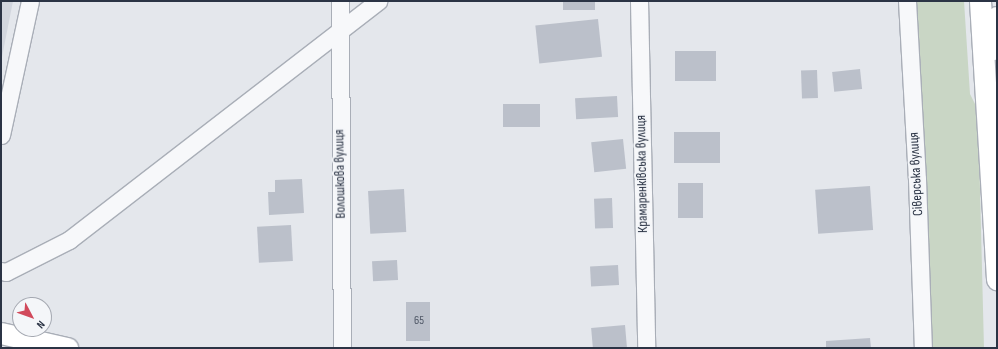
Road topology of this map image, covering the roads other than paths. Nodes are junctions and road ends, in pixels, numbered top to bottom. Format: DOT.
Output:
graph roads {
  1 [pos="30,1"];
  2 [pos="340,1"];
  3 [pos="378,1"];
  4 [pos="639,1"];
  5 [pos="907,1"];
  6 [pos="980,1"];
  7 [pos="997,26"];
  8 [pos="338,33"];
  9 [pos="988,100"];
  10 [pos="1,135"];
  11 [pos="995,211"];
  12 [pos="1,271"];
  13 [pos="997,279"];
  14 [pos="1,333"];
  15 [pos="67,348"];
  16 [pos="342,348"];
  17 [pos="646,348"];
  18 [pos="923,348"];
  1 -- 10 [label="street"];
  2 -- 8 [label="street, Волошкова вулиця"];
  3 -- 8 [label="street"];
  4 -- 17 [label="street, Крамаренківська вулиця"];
  5 -- 18 [label="street, Сіверська вулиця"];
  6 -- 9 [label="main road"];
  7 -- 9 [label="main road"];
  8 -- 12 [label="street"];
  8 -- 16 [label="street, Волошкова вулиця"];
  9 -- 11 [label="main road"];
  11 -- 13 [label="main road"];
  14 -- 15 [label="main road"];
}
